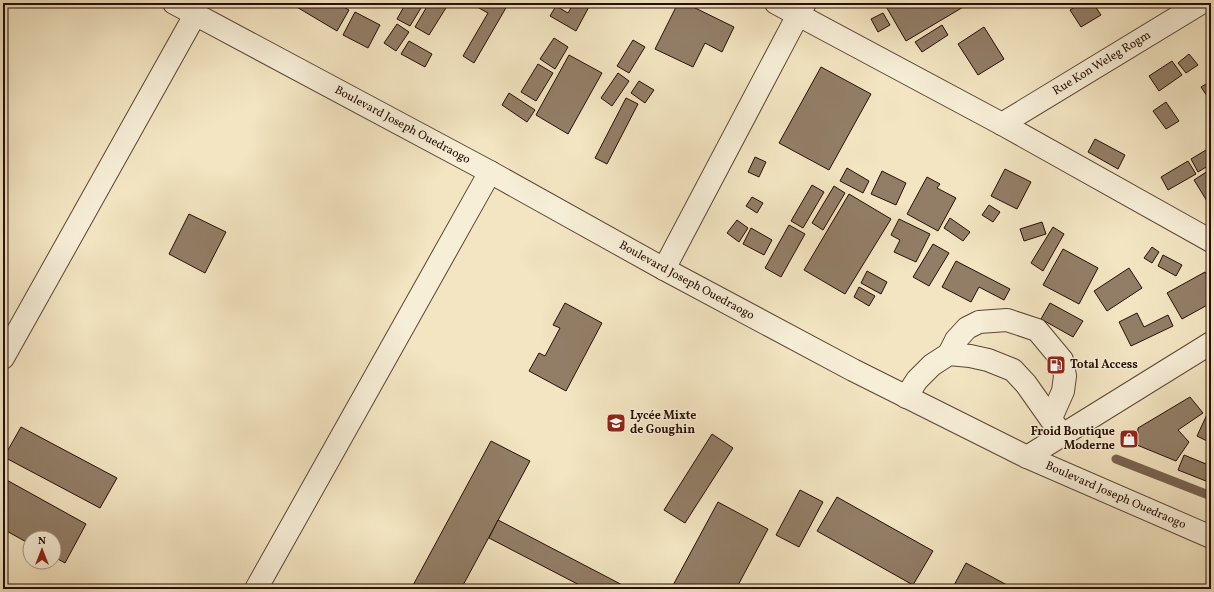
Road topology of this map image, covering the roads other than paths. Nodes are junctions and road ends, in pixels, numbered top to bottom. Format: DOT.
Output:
graph roads {
  1 [pos="174,3"];
  2 [pos="776,3"];
  3 [pos="1201,3"];
  4 [pos="801,9"];
  5 [pos="195,14"];
  6 [pos="1002,124"];
  7 [pos="490,172"];
  8 [pos="1211,241"];
  9 [pos="664,269"];
  10 [pos="1211,343"];
  11 [pos="948,354"];
  12 [pos="3,358"];
  13 [pos="906,397"];
  14 [pos="1057,427"];
  15 [pos="1027,457"];
  16 [pos="1211,537"];
  17 [pos="256,589"];
  1 -- 5 [label="street, Boulevard Joseph Ouedraogo"];
  2 -- 4 [label="street"];
  3 -- 6 [label="street, Rue Kon Weleg Rogm"];
  4 -- 6 [label="street"];
  4 -- 9 [label="street"];
  5 -- 7 [label="street, Boulevard Joseph Ouedraogo"];
  5 -- 12 [label="street"];
  6 -- 8 [label="street"];
  7 -- 9 [label="street, Boulevard Joseph Ouedraogo"];
  7 -- 17 [label="street"];
  9 -- 13 [label="street, Boulevard Joseph Ouedraogo"];
  10 -- 14 [label="street"];
  11 -- 13 [label="street"];
  11 -- 14 [label="street"];
  11 -- 14 [label="street"];
  13 -- 15 [label="street, Boulevard Joseph Ouedraogo"];
  14 -- 15 [label="street"];
  15 -- 16 [label="street, Boulevard Joseph Ouedraogo"];
}
